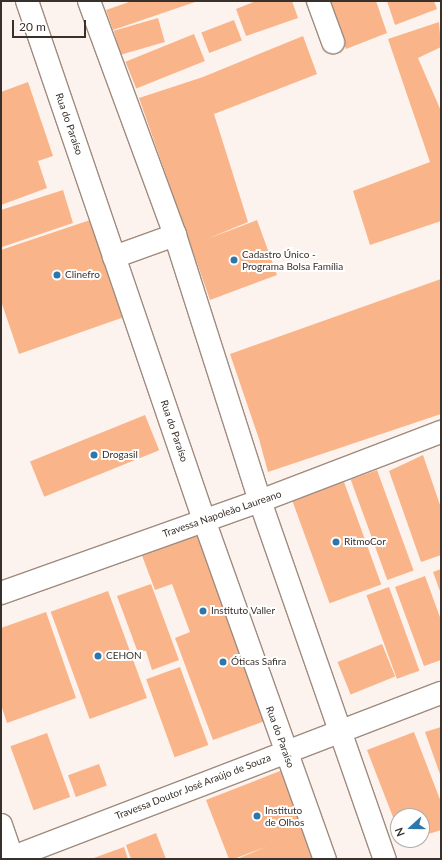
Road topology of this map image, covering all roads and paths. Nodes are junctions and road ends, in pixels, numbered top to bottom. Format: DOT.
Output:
graph roads {
  1 [pos="27,1"];
  2 [pos="89,1"];
  3 [pos="318,1"];
  4 [pos="333,42"];
  5 [pos="175,235"];
  6 [pos="114,257"];
  7 [pos="441,432"];
  8 [pos="260,501"];
  9 [pos="204,520"];
  10 [pos="1,592"];
  11 [pos="441,693"];
  12 [pos="341,731"];
  13 [pos="285,752"];
  14 [pos="1,825"];
  15 [pos="11,858"];
  16 [pos="325,859"];
  17 [pos="385,859"];
  1 -- 6 [label="street, Rua do Paraíso"];
  2 -- 5 [label="street"];
  3 -- 4 [label="street"];
  5 -- 6 [label="street"];
  5 -- 8 [label="street"];
  6 -- 9 [label="street, Rua do Paraíso"];
  7 -- 8 [label="street, Travessa Napoleão Laureano"];
  8 -- 9 [label="street, Travessa Napoleão Laureano"];
  8 -- 12 [label="street"];
  9 -- 10 [label="street, Travessa Napoleão Laureano"];
  9 -- 13 [label="street, Rua do Paraíso"];
  11 -- 12 [label="street, Travessa Doutor José Araújo de Souza"];
  12 -- 13 [label="street, Travessa Doutor José Araújo de Souza"];
  12 -- 17 [label="street"];
  13 -- 15 [label="street, Travessa Doutor José Araújo de Souza"];
  13 -- 16 [label="street, Rua do Paraíso"];
  14 -- 15 [label="street"];
}
